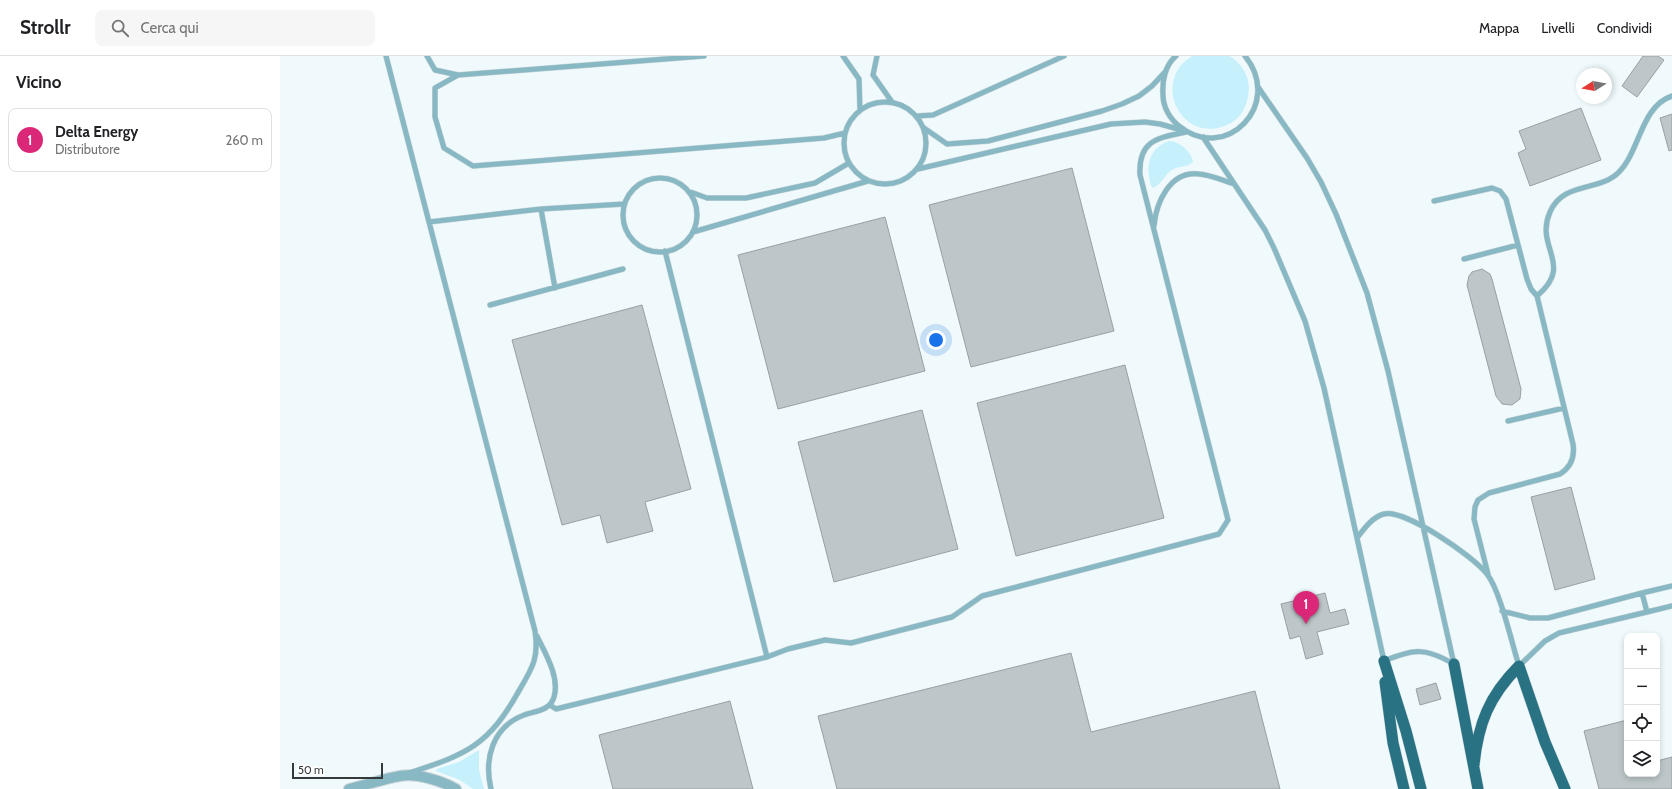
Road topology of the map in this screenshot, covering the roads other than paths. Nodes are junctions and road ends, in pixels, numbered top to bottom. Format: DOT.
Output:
graph roads {
  1 [pos="386,56"];
  2 [pos="427,56"];
  3 [pos="704,56"];
  4 [pos="843,56"];
  5 [pos="877,56"];
  6 [pos="1064,56"];
  7 [pos="1176,56"];
  8 [pos="1245,56"];
  9 [pos="1165,72"];
  10 [pos="458,75"];
  11 [pos="1258,87"];
  12 [pos="1672,96"];
  13 [pos="892,102"];
  14 [pos="860,110"];
  15 [pos="917,116"];
  16 [pos="924,128"];
  17 [pos="1186,132"];
  18 [pos="845,133"];
  19 [pos="1203,137"];
  20 [pos="849,163"];
  21 [pos="918,169"];
  22 [pos="868,181"];
  23 [pos="1235,185"];
  24 [pos="688,191"];
  25 [pos="1434,201"];
  26 [pos="624,204"];
  27 [pos="541,209"];
  28 [pos="429,222"];
  29 [pos="1154,229"];
  30 [pos="693,232"];
  31 [pos="1518,245"];
  32 [pos="665,252"];
  33 [pos="1464,259"];
  34 [pos="623,269"];
  35 [pos="555,288"];
  36 [pos="1537,296"];
  37 [pos="490,305"];
  38 [pos="1564,408"];
  39 [pos="1508,421"];
  40 [pos="1424,529"];
  41 [pos="1357,538"];
  42 [pos="1488,574"];
  43 [pos="1672,586"];
  44 [pos="1642,593"];
  45 [pos="1672,606"];
  46 [pos="1502,611"];
  47 [pos="1647,612"];
  48 [pos="535,631"];
  49 [pos="767,657"];
  50 [pos="1384,661"];
  51 [pos="1454,664"];
  52 [pos="1519,666"];
  53 [pos="550,705"];
  54 [pos="1474,765"];
  55 [pos="402,775"];
  56 [pos="349,789"];
  57 [pos="456,789"];
  58 [pos="491,789"];
  59 [pos="1404,789"];
  60 [pos="1421,789"];
  61 [pos="1478,789"];
  62 [pos="1565,789"];
  1 -- 28 [label="lane"];
  2 -- 10 [label="lane"];
  3 -- 10 [label="lane"];
  4 -- 14 [label="lane"];
  5 -- 13 [label="lane"];
  6 -- 15 [label="lane"];
  7 -- 9 [label="lane"];
  8 -- 11 [label="lane"];
  9 -- 16 [label="lane"];
  9 -- 17 [label="lane"];
  10 -- 18 [label="lane"];
  11 -- 19 [label="lane"];
  11 -- 40 [label="lane"];
  12 -- 36 [label="lane"];
  13 -- 14 [label="lane"];
  13 -- 15 [label="lane"];
  14 -- 18 [label="lane"];
  15 -- 16 [label="lane"];
  16 -- 21 [label="lane"];
  17 -- 19 [label="lane"];
  17 -- 21 [label="lane"];
  17 -- 29 [label="lane"];
  18 -- 20 [label="lane"];
  19 -- 23 [label="lane"];
  20 -- 22 [label="lane"];
  20 -- 24 [label="lane"];
  21 -- 22 [label="lane"];
  22 -- 30 [label="lane"];
  23 -- 29 [label="lane"];
  23 -- 41 [label="lane"];
  24 -- 26 [label="lane"];
  24 -- 30 [label="lane"];
  25 -- 31 [label="lane"];
  26 -- 27 [label="lane"];
  26 -- 32 [label="lane"];
  27 -- 28 [label="lane"];
  27 -- 35 [label="lane"];
  28 -- 48 [label="lane"];
  29 -- 49 [label="lane"];
  30 -- 32 [label="lane"];
  31 -- 33 [label="lane"];
  31 -- 36 [label="lane"];
  32 -- 49 [label="lane"];
  34 -- 35 [label="lane"];
  35 -- 37 [label="lane"];
  36 -- 38 [label="lane"];
  38 -- 39 [label="lane"];
  38 -- 42 [label="lane"];
  40 -- 41 [label="lane"];
  40 -- 42 [label="lane"];
  40 -- 51 [label="lane"];
  41 -- 50 [label="lane"];
  42 -- 46 [label="lane"];
  43 -- 44 [label="lane"];
  44 -- 46 [label="lane"];
  44 -- 47 [label="lane"];
  45 -- 47 [label="lane"];
  46 -- 52 [label="lane"];
  47 -- 52 [label="lane"];
  48 -- 53 [label="lane"];
  48 -- 55 [label="lane"];
  49 -- 53 [label="lane"];
  50 -- 51 [label="lane"];
  50 -- 59 [label="highway"];
  50 -- 60 [label="highway"];
  51 -- 54 [label="highway"];
  52 -- 54 [label="highway"];
  52 -- 62 [label="highway"];
  53 -- 58 [label="lane"];
  54 -- 61 [label="highway"];
  55 -- 56 [label="street"];
  55 -- 57 [label="street"];
}
